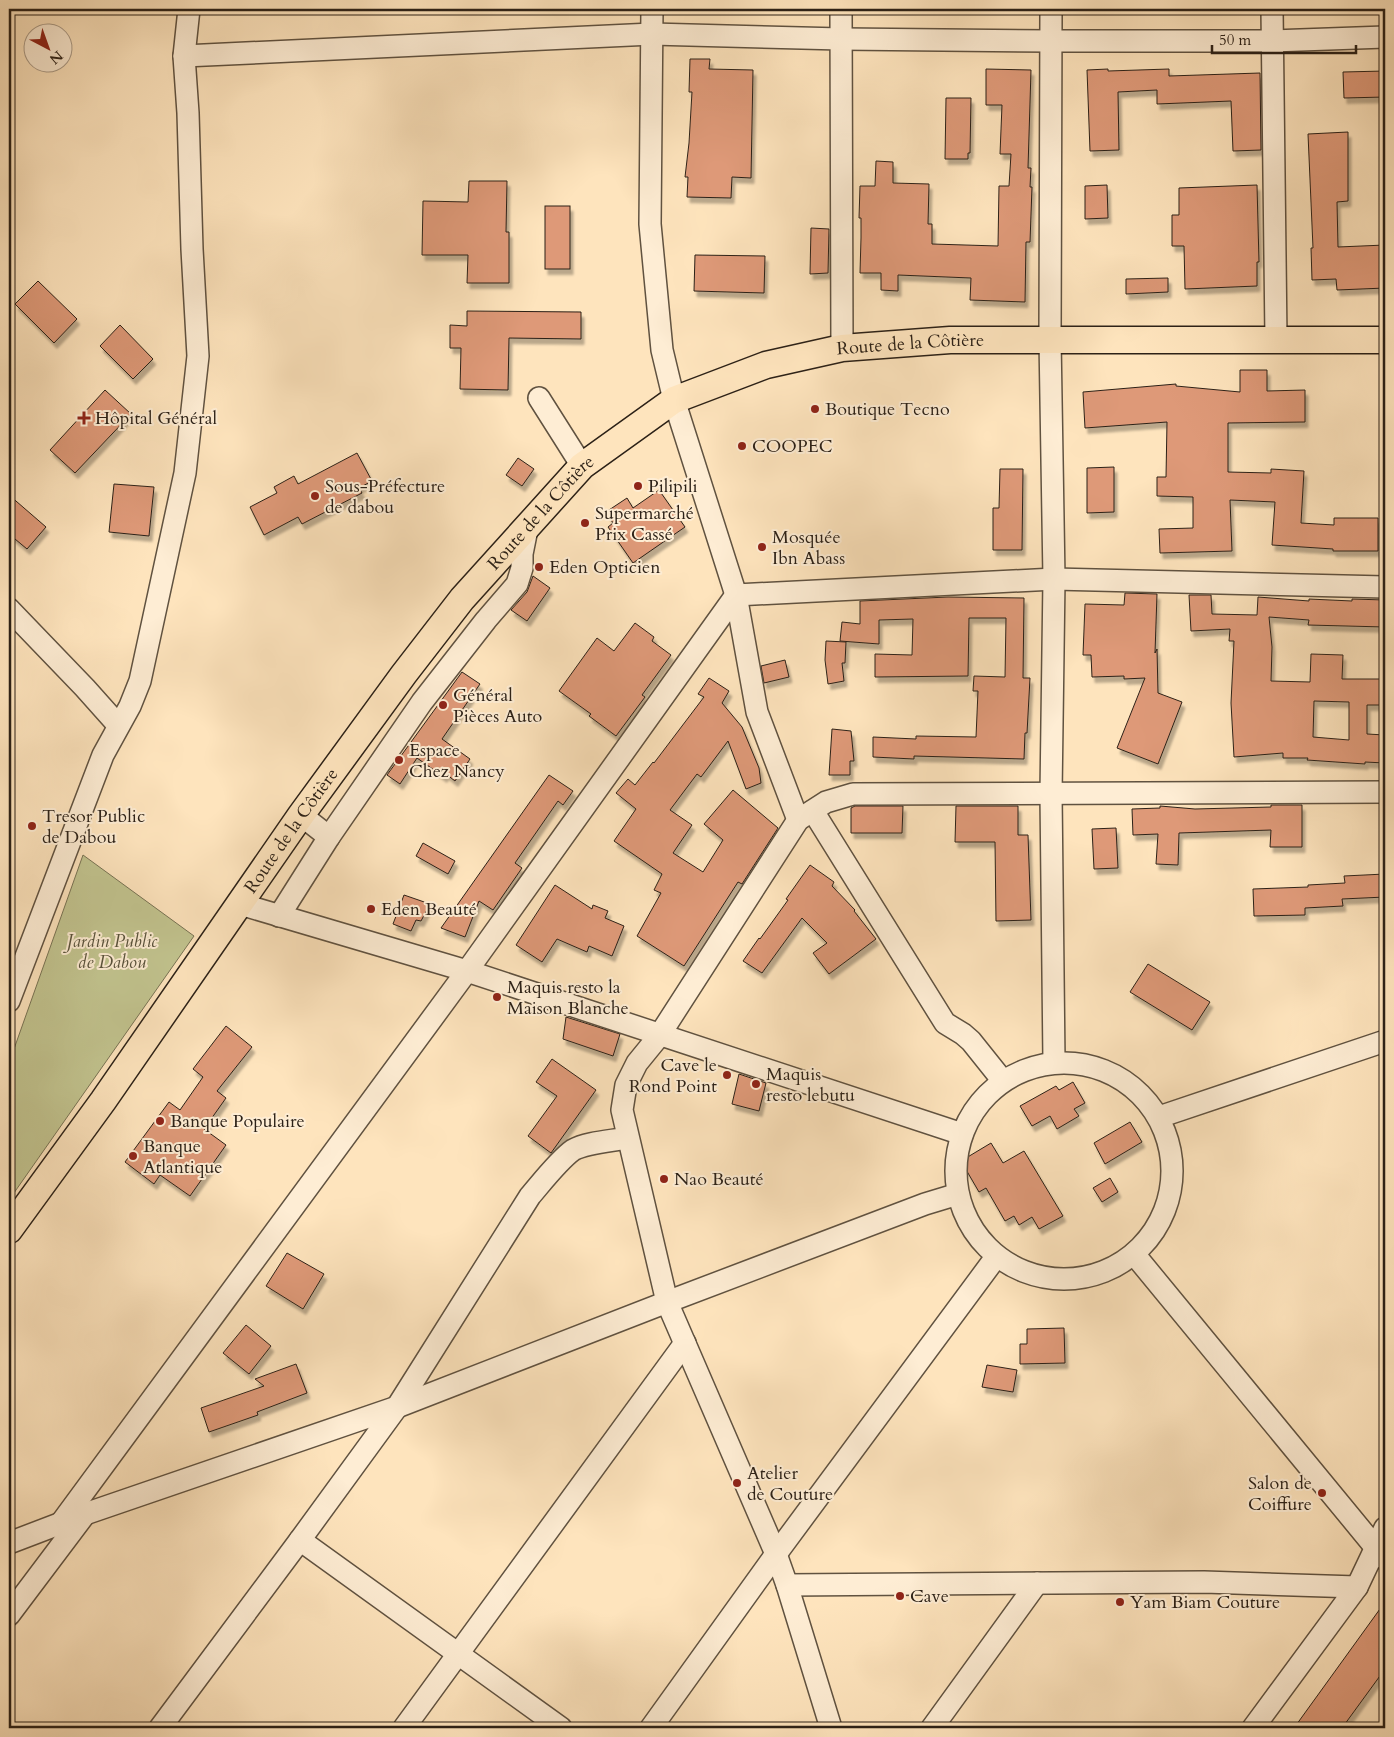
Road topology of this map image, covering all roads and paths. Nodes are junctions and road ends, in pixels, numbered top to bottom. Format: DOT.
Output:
graph roads {
  1 [pos="189,9"];
  2 [pos="652,9"];
  3 [pos="841,9"];
  4 [pos="1051,9"];
  5 [pos="1272,9"];
  6 [pos="652,34"];
  7 [pos="1385,37"];
  8 [pos="841,39"];
  9 [pos="1051,41"];
  10 [pos="1272,41"];
  11 [pos="184,56"];
  12 [pos="1050,339"];
  13 [pos="1276,339"];
  14 [pos="1385,340"];
  15 [pos="842,348"];
  16 [pos="540,398"];
  17 [pos="674,400"];
  18 [pos="582,466"];
  19 [pos="528,524"];
  20 [pos="1054,579"];
  21 [pos="1385,587"];
  22 [pos="736,595"];
  23 [pos="462,599"];
  24 [pos="9,609"];
  25 [pos="486,620"];
  26 [pos="404,674"];
  27 [pos="422,702"];
  28 [pos="118,725"];
  29 [pos="1385,792"];
  30 [pos="1051,794"];
  31 [pos="806,815"];
  32 [pos="301,816"];
  33 [pos="329,837"];
  34 [pos="240,904"];
  35 [pos="279,916"];
  36 [pos="467,971"];
  37 [pos="9,1001"];
  38 [pos="659,1036"];
  39 [pos="1385,1041"];
  40 [pos="1054,1062"];
  41 [pos="1003,1081"];
  42 [pos="1159,1117"];
  43 [pos="962,1134"];
  44 [pos="627,1138"];
  45 [pos="958,1194"];
  46 [pos="9,1230"];
  47 [pos="1134,1254"];
  48 [pos="996,1257"];
  49 [pos="667,1302"];
  50 [pos="685,1343"];
  51 [pos="397,1407"];
  52 [pos="85,1514"];
  53 [pos="61,1523"];
  54 [pos="1385,1528"];
  55 [pos="300,1540"];
  56 [pos="9,1543"];
  57 [pos="1381,1553"];
  58 [pos="776,1554"];
  59 [pos="1037,1583"];
  60 [pos="787,1585"];
  61 [pos="1357,1587"];
  62 [pos="9,1615"];
  63 [pos="458,1654"];
  64 [pos="160,1728"];
  65 [pos="404,1728"];
  66 [pos="561,1728"];
  67 [pos="651,1728"];
  68 [pos="831,1728"];
  69 [pos="932,1728"];
  70 [pos="1253,1728"];
  1 -- 11 [label="street"];
  2 -- 6 [label="street"];
  3 -- 8 [label="street"];
  4 -- 9 [label="street"];
  5 -- 10 [label="street"];
  6 -- 8 [label="street"];
  6 -- 11 [label="street"];
  6 -- 17 [label="street"];
  7 -- 10 [label="street"];
  8 -- 9 [label="street"];
  8 -- 15 [label="street"];
  9 -- 10 [label="street"];
  9 -- 12 [label="street"];
  10 -- 13 [label="street"];
  11 -- 28 [label="street"];
  12 -- 13 [label="main road, Route de la Côtière"];
  12 -- 15 [label="main road, Route de la Côtière"];
  12 -- 20 [label="street"];
  13 -- 14 [label="main road, Route de la Côtière"];
  15 -- 17 [label="main road, Route de la Côtière"];
  16 -- 18 [label="street"];
  17 -- 18 [label="main road, Route de la Côtière"];
  17 -- 22 [label="street"];
  18 -- 19 [label="main road, Route de la Côtière"];
  19 -- 23 [label="main road, Route de la Côtière"];
  19 -- 25 [label="street"];
  20 -- 21 [label="street"];
  20 -- 22 [label="street"];
  20 -- 30 [label="street"];
  22 -- 31 [label="street"];
  22 -- 36 [label="street"];
  23 -- 25 [label="street"];
  23 -- 26 [label="main road, Route de la Côtière"];
  24 -- 28 [label="street"];
  25 -- 27 [label="street"];
  26 -- 27 [label="street"];
  26 -- 32 [label="main road, Route de la Côtière"];
  27 -- 33 [label="street"];
  28 -- 37 [label="street"];
  29 -- 30 [label="street"];
  30 -- 31 [label="street"];
  30 -- 40 [label="street"];
  31 -- 38 [label="street"];
  31 -- 41 [label="street"];
  32 -- 33 [label="street"];
  32 -- 34 [label="main road, Route de la Côtière"];
  33 -- 35 [label="street"];
  34 -- 35 [label="street"];
  34 -- 46 [label="main road, Route de la Côtière"];
  35 -- 36 [label="street"];
  36 -- 38 [label="street"];
  36 -- 53 [label="street"];
  38 -- 43 [label="street"];
  38 -- 44 [label="street"];
  39 -- 42 [label="street"];
  40 -- 41 [label="street"];
  40 -- 42 [label="street"];
  41 -- 43 [label="street"];
  42 -- 47 [label="street"];
  43 -- 45 [label="street"];
  44 -- 49 [label="street"];
  44 -- 51 [label="street"];
  45 -- 48 [label="street"];
  45 -- 49 [label="street"];
  47 -- 48 [label="street"];
  47 -- 57 [label="street"];
  48 -- 58 [label="street"];
  49 -- 50 [label="street"];
  49 -- 51 [label="street"];
  50 -- 58 [label="street"];
  50 -- 63 [label="street"];
  51 -- 52 [label="street"];
  51 -- 55 [label="street"];
  52 -- 53 [label="street"];
  52 -- 62 [label="street"];
  53 -- 56 [label="street"];
  54 -- 57 [label="street"];
  55 -- 63 [label="street"];
  55 -- 64 [label="street"];
  57 -- 61 [label="street"];
  58 -- 60 [label="street"];
  58 -- 67 [label="street"];
  59 -- 60 [label="street"];
  59 -- 61 [label="street"];
  59 -- 69 [label="street"];
  60 -- 68 [label="street"];
  61 -- 70 [label="street"];
  63 -- 65 [label="street"];
  63 -- 66 [label="street"];
}
